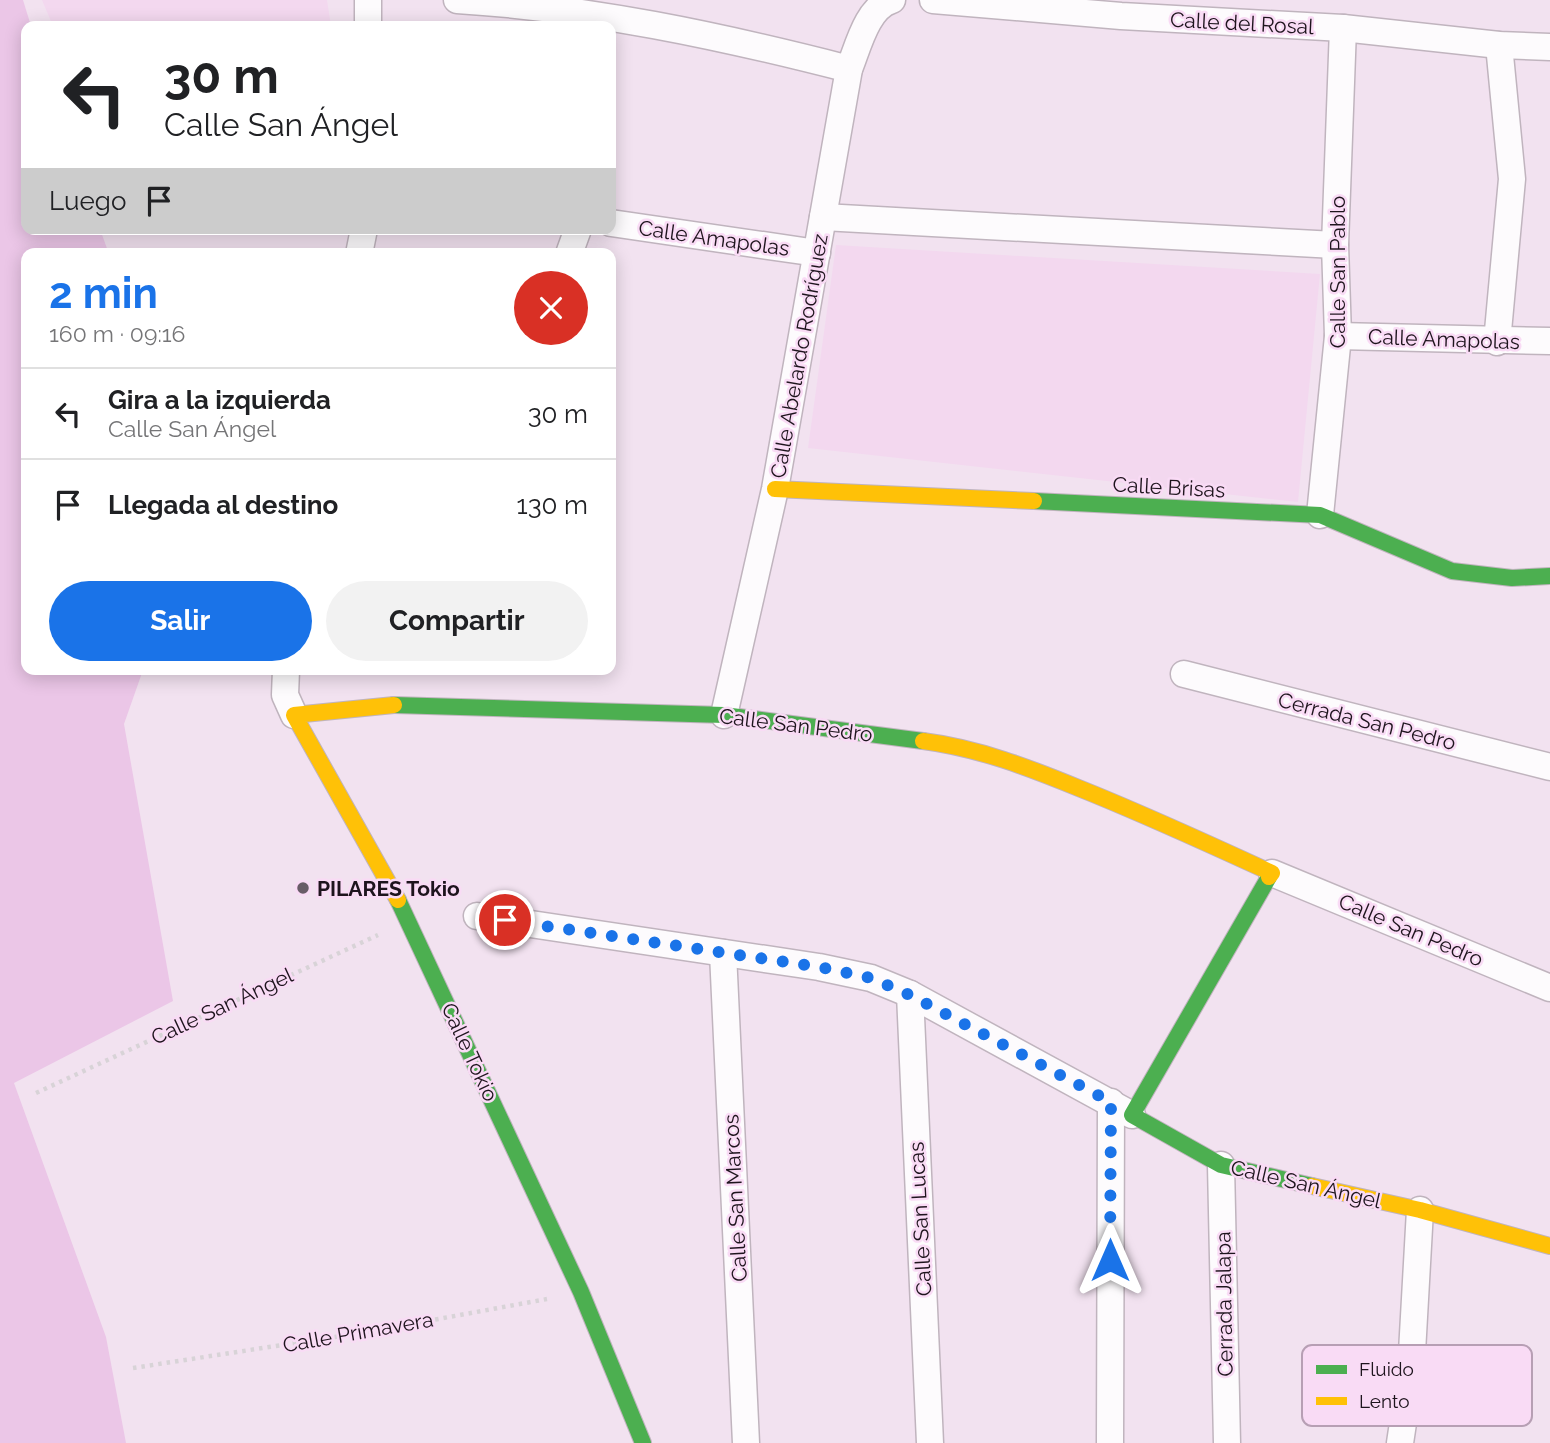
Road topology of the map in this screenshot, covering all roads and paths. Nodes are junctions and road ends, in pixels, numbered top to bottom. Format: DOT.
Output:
graph roads {
  1 [pos="368,0"];
  2 [pos="457,0"];
  3 [pos="933,0"];
  4 [pos="888,1"];
  5 [pos="368,21"];
  6 [pos="1343,28"];
  7 [pos="1499,46"];
  8 [pos="1550,47"];
  9 [pos="849,69"];
  10 [pos="823,217"];
  11 [pos="616,224"];
  12 [pos="1335,245"];
  13 [pos="817,253"];
  14 [pos="1338,336"];
  15 [pos="1550,341"];
  16 [pos="1497,342"];
  17 [pos="775,489"];
  18 [pos="1320,515"];
  19 [pos="1550,576"];
  20 [pos="1184,674"];
  21 [pos="286,675"];
  22 [pos="294,715"];
  23 [pos="724,715"];
  24 [pos="1550,767"];
  25 [pos="1272,873"];
  26 [pos="477,916"];
  27 [pos="410,922"];
  28 [pos="723,953"];
  29 [pos="1550,988"];
  30 [pos="910,995"];
  31 [pos="36,1093"];
  32 [pos="1121,1109"];
  33 [pos="1221,1165"];
  34 [pos="1420,1210"];
  35 [pos="1550,1246"];
  36 [pos="581,1292"];
  37 [pos="1412,1345"];
  38 [pos="133,1368"];
  39 [pos="643,1443"];
  40 [pos="746,1443"];
  41 [pos="930,1443"];
  42 [pos="1110,1443"];
  43 [pos="1227,1443"];
  1 -- 5 [label="street"];
  2 -- 9 [label="street"];
  3 -- 6 [label="street, Calle del Rosal"];
  4 -- 9 [label="street, Calle Abelardo Rodríguez"];
  6 -- 7 [label="street, Calle del Rosal"];
  6 -- 12 [label="street, Calle San Pablo"];
  7 -- 8 [label="street, Calle del Rosal"];
  7 -- 16 [label="street"];
  9 -- 10 [label="street, Calle Abelardo Rodríguez"];
  10 -- 12 [label="street"];
  10 -- 13 [label="street, Calle Abelardo Rodríguez"];
  11 -- 13 [label="street, Calle Amapolas"];
  12 -- 14 [label="street, Calle San Pablo"];
  13 -- 17 [label="street, Calle Abelardo Rodríguez"];
  14 -- 16 [label="street, Calle Amapolas"];
  14 -- 18 [label="street, Calle San Pablo"];
  15 -- 16 [label="street, Calle Amapolas"];
  17 -- 18 [label="street, Calle Brisas"];
  17 -- 23 [label="street, Calle Abelardo Rodríguez"];
  18 -- 19 [label="street, Calle Brisas"];
  20 -- 24 [label="street, Cerrada San Pedro"];
  21 -- 22 [label="street, Calle Tokio"];
  22 -- 23 [label="street, Calle San Pedro"];
  22 -- 27 [label="street, Calle Tokio"];
  23 -- 25 [label="street, Calle San Pedro"];
  25 -- 29 [label="street, Calle San Pedro"];
  25 -- 32 [label="street"];
  26 -- 28 [label="street, Calle San Ángel"];
  27 -- 31 [label="path, Calle San Ángel"];
  27 -- 36 [label="street, Calle Tokio"];
  28 -- 30 [label="street, Calle San Ángel"];
  28 -- 40 [label="street, Calle San Marcos"];
  30 -- 32 [label="street, Calle San Ángel"];
  30 -- 41 [label="street, Calle San Lucas"];
  32 -- 33 [label="street, Calle San Ángel"];
  32 -- 42 [label="street"];
  33 -- 34 [label="street, Calle San Ángel"];
  33 -- 43 [label="street, Cerrada Jalapa"];
  34 -- 35 [label="street, Calle San Ángel"];
  34 -- 37 [label="street"];
  36 -- 38 [label="path, Calle Primavera"];
  36 -- 39 [label="street, Calle Tokio"];
}
